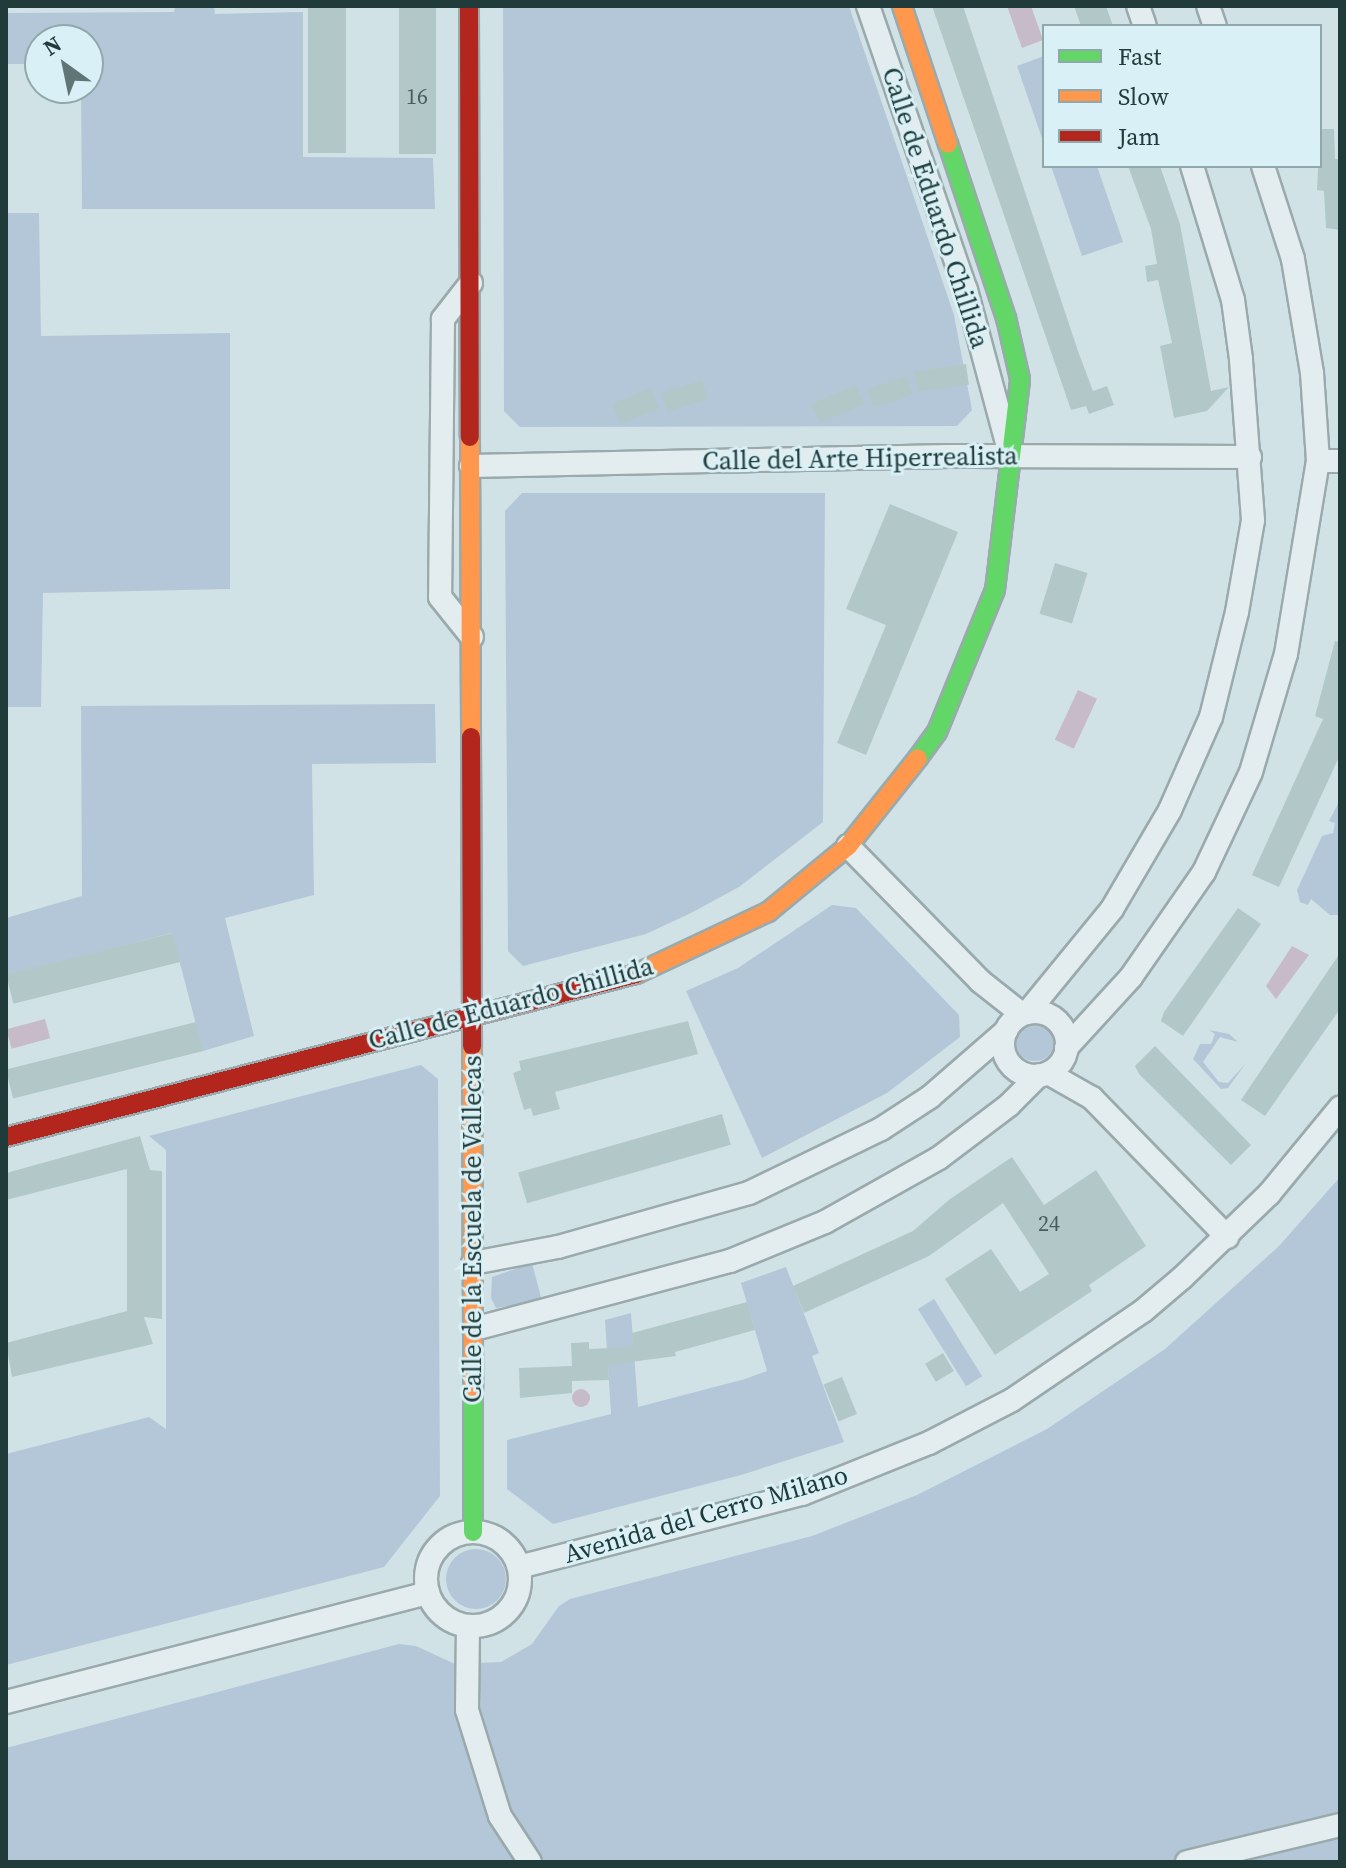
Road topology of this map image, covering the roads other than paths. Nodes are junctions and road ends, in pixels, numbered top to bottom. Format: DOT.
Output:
graph roads {
  1 [pos="469,6"];
  2 [pos="868,6"];
  3 [pos="902,6"];
  4 [pos="1193,168"];
  5 [pos="1264,168"];
  6 [pos="471,283"];
  7 [pos="1012,457"];
  8 [pos="1250,457"];
  9 [pos="1329,461"];
  10 [pos="471,466"];
  11 [pos="473,638"];
  12 [pos="848,846"];
  13 [pos="473,1016"];
  14 [pos="1016,1022"];
  15 [pos="1066,1049"];
  16 [pos="1044,1074"];
  17 [pos="1092,1098"];
  18 [pos="1340,1108"];
  19 [pos="6,1137"];
  20 [pos="1227,1237"];
  21 [pos="473,1263"];
  22 [pos="474,1329"];
  23 [pos="473,1532"];
  24 [pos="519,1567"];
  25 [pos="428,1593"];
  26 [pos="468,1626"];
  27 [pos="6,1702"];
  28 [pos="1340,1825"];
  29 [pos="530,1862"];
  30 [pos="1187,1862"];
  1 -- 6 [label="street, Calle de la Escuela de Vallecas"];
  2 -- 7 [label="street, Calle de Eduardo Chillida"];
  3 -- 7 [label="street, Calle de Eduardo Chillida"];
  4 -- 8 [label="street"];
  5 -- 9 [label="street"];
  6 -- 10 [label="street, Calle de la Escuela de Vallecas"];
  6 -- 11 [label="street"];
  7 -- 8 [label="street, Calle del Arte Hiperrealista"];
  7 -- 10 [label="street, Calle del Arte Hiperrealista"];
  7 -- 12 [label="street, Calle de Eduardo Chillida"];
  8 -- 14 [label="street"];
  9 -- 15 [label="street"];
  10 -- 11 [label="street, Calle de la Escuela de Vallecas"];
  11 -- 13 [label="street, Calle de la Escuela de Vallecas"];
  12 -- 13 [label="street, Calle de Eduardo Chillida"];
  12 -- 14 [label="street"];
  13 -- 19 [label="street, Calle de Eduardo Chillida"];
  13 -- 21 [label="street, Calle de la Escuela de Vallecas"];
  14 -- 15 [label="street"];
  14 -- 16 [label="street"];
  14 -- 21 [label="street"];
  15 -- 16 [label="street"];
  15 -- 17 [label="street"];
  16 -- 17 [label="street"];
  16 -- 22 [label="street"];
  17 -- 20 [label="street"];
  18 -- 20 [label="street, Avenida del Cerro Milano"];
  20 -- 24 [label="street, Avenida del Cerro Milano"];
  21 -- 22 [label="street, Calle de la Escuela de Vallecas"];
  22 -- 23 [label="street, Calle de la Escuela de Vallecas"];
  23 -- 24 [label="street"];
  23 -- 25 [label="street"];
  24 -- 26 [label="street"];
  25 -- 26 [label="street"];
  25 -- 27 [label="street"];
  26 -- 29 [label="street"];
  28 -- 30 [label="street"];
}
